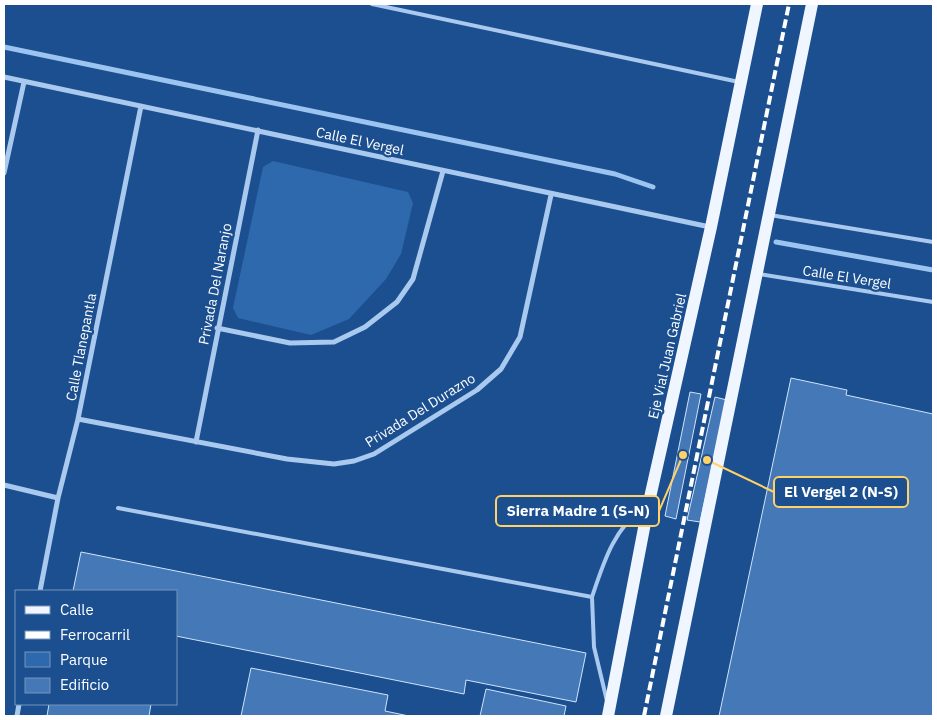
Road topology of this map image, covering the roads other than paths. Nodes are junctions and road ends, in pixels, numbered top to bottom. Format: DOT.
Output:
graph roads {
  1 [pos="372,4"];
  2 [pos="757,4"];
  3 [pos="812,4"];
  4 [pos="4,77"];
  5 [pos="24,82"];
  6 [pos="741,83"];
  7 [pos="141,106"];
  8 [pos="258,130"];
  9 [pos="443,171"];
  10 [pos="4,173"];
  11 [pos="551,194"];
  12 [pos="769,215"];
  13 [pos="711,227"];
  14 [pos="933,242"];
  15 [pos="757,274"];
  16 [pos="933,302"];
  17 [pos="217,328"];
  18 [pos="78,419"];
  19 [pos="196,442"];
  20 [pos="4,485"];
  21 [pos="58,498"];
  22 [pos="649,502"];
  23 [pos="118,508"];
  24 [pos="40,590"];
  25 [pos="592,597"];
  26 [pos="609,713"];
  27 [pos="666,716"];
  1 -- 6 [label="lane"];
  2 -- 6 [label="main road, Eje Vial Juan Gabriel"];
  3 -- 12 [label="main road"];
  4 -- 5 [label="street, Calle El Vergel"];
  5 -- 7 [label="street, Calle El Vergel"];
  5 -- 10 [label="street"];
  6 -- 13 [label="main road, Eje Vial Juan Gabriel"];
  7 -- 8 [label="street, Calle El Vergel"];
  7 -- 18 [label="street, Calle Tlanepantla"];
  8 -- 9 [label="street, Calle El Vergel"];
  8 -- 17 [label="street, Privada Del Naranjo"];
  9 -- 11 [label="street, Calle El Vergel"];
  9 -- 17 [label="street"];
  11 -- 13 [label="street, Calle El Vergel"];
  11 -- 19 [label="street, Privada Del Durazno"];
  12 -- 14 [label="lane"];
  12 -- 15 [label="main road"];
  13 -- 22 [label="main road, Eje Vial Juan Gabriel"];
  15 -- 16 [label="lane, Calle El Vergel"];
  15 -- 27 [label="main road"];
  17 -- 19 [label="street, Privada Del Naranjo"];
  18 -- 19 [label="street, Privada Del Durazno"];
  18 -- 21 [label="street, Calle Tlanepantla"];
  20 -- 21 [label="street"];
  21 -- 24 [label="street, Calle Tlanepantla"];
  22 -- 25 [label="lane"];
  22 -- 26 [label="main road, Eje Vial Juan Gabriel"];
  23 -- 25 [label="lane"];
  25 -- 26 [label="lane"];
}
